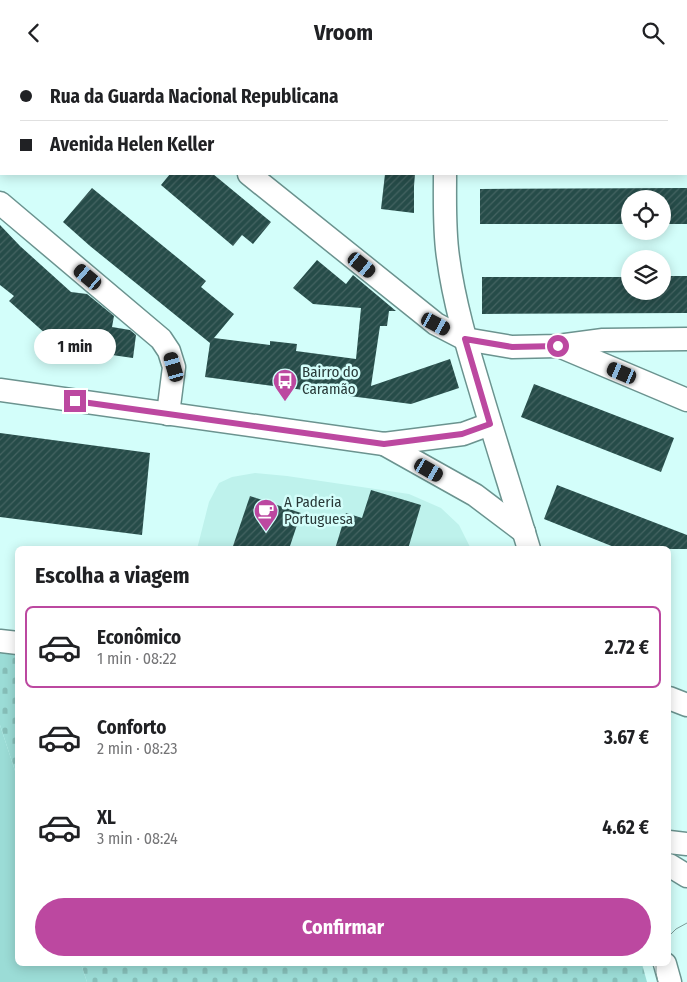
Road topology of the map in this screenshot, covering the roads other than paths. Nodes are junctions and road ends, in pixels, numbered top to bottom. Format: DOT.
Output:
graph roads {
  1 [pos="250,175"];
  2 [pos="444,175"];
  3 [pos="0,203"];
  4 [pos="465,339"];
  5 [pos="687,339"];
  6 [pos="558,346"];
  7 [pos="0,390"];
  8 [pos="687,400"];
  9 [pos="168,414"];
  10 [pos="490,424"];
  11 [pos="384,444"];
  12 [pos="527,540"];
  13 [pos="0,641"];
  14 [pos="15,643"];
  15 [pos="671,699"];
  16 [pos="687,705"];
  17 [pos="671,842"];
  18 [pos="687,844"];
  19 [pos="671,866"];
  20 [pos="687,876"];
  21 [pos="665,966"];
  22 [pos="670,982"];
  1 -- 4 [label="street"];
  2 -- 4 [label="street"];
  3 -- 9 [label="street"];
  4 -- 6 [label="street"];
  4 -- 10 [label="street"];
  5 -- 6 [label="street"];
  6 -- 8 [label="street"];
  7 -- 9 [label="street"];
  9 -- 11 [label="street"];
  10 -- 11 [label="street"];
  10 -- 12 [label="street"];
  11 -- 12 [label="street"];
  13 -- 14 [label="street"];
  15 -- 16 [label="street"];
  17 -- 18 [label="street"];
  19 -- 20 [label="street"];
  21 -- 22 [label="street"];
}
